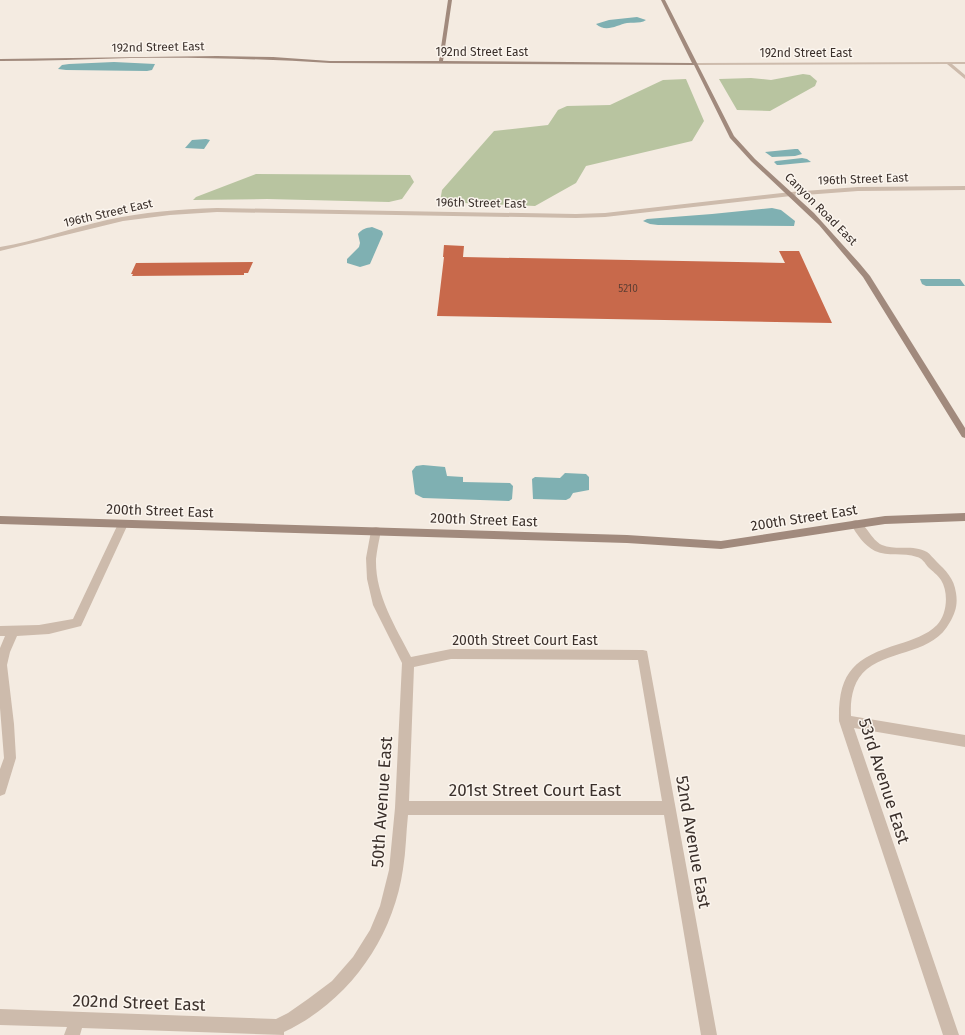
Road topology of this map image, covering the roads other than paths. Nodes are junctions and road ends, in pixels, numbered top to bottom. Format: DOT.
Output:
graph roads {
  1 [pos="450,0"];
  2 [pos="663,0"];
  3 [pos="0,60"];
  4 [pos="441,62"];
  5 [pos="948,63"];
  6 [pos="965,63"];
  7 [pos="696,64"];
  8 [pos="965,78"];
  9 [pos="965,188"];
  10 [pos="790,194"];
  11 [pos="0,249"];
  12 [pos="965,435"];
  13 [pos="965,518"];
  14 [pos="0,520"];
  15 [pos="123,524"];
  16 [pos="856,524"];
  17 [pos="376,531"];
  18 [pos="0,631"];
  19 [pos="13,632"];
  20 [pos="643,655"];
  21 [pos="408,663"];
  22 [pos="845,721"];
  23 [pos="965,741"];
  24 [pos="0,788"];
  25 [pos="402,808"];
  26 [pos="669,808"];
  27 [pos="0,1017"];
  28 [pos="75,1028"];
  29 [pos="276,1031"];
  30 [pos="709,1035"];
  31 [pos="951,1035"];
  1 -- 4 [label="street"];
  2 -- 7 [label="street, Canyon Road East"];
  3 -- 4 [label="street, 192nd Street East"];
  4 -- 7 [label="street, 192nd Street East"];
  5 -- 6 [label="street, 192nd Street East"];
  5 -- 7 [label="street, 192nd Street East"];
  5 -- 8 [label="street"];
  7 -- 10 [label="street, Canyon Road East"];
  9 -- 10 [label="street, 196th Street East"];
  10 -- 11 [label="street, 196th Street East"];
  10 -- 12 [label="street, Canyon Road East"];
  13 -- 16 [label="street, 200th Street East"];
  14 -- 15 [label="street, 200th Street East"];
  15 -- 17 [label="street, 200th Street East"];
  15 -- 19 [label="street"];
  16 -- 17 [label="street, 200th Street East"];
  16 -- 22 [label="street, 53rd Avenue East"];
  17 -- 21 [label="street, 50th Avenue East"];
  18 -- 19 [label="street"];
  19 -- 24 [label="street"];
  20 -- 21 [label="street, 200th Street Court East"];
  20 -- 26 [label="street, 52nd Avenue East"];
  21 -- 25 [label="street, 50th Avenue East"];
  22 -- 23 [label="street"];
  22 -- 31 [label="street, 53rd Avenue East"];
  25 -- 26 [label="street, 201st Street Court East"];
  25 -- 29 [label="street, 50th Avenue East"];
  26 -- 30 [label="street, 52nd Avenue East"];
  27 -- 28 [label="street, 202nd Street East"];
  28 -- 29 [label="street, 202nd Street East"];
}
